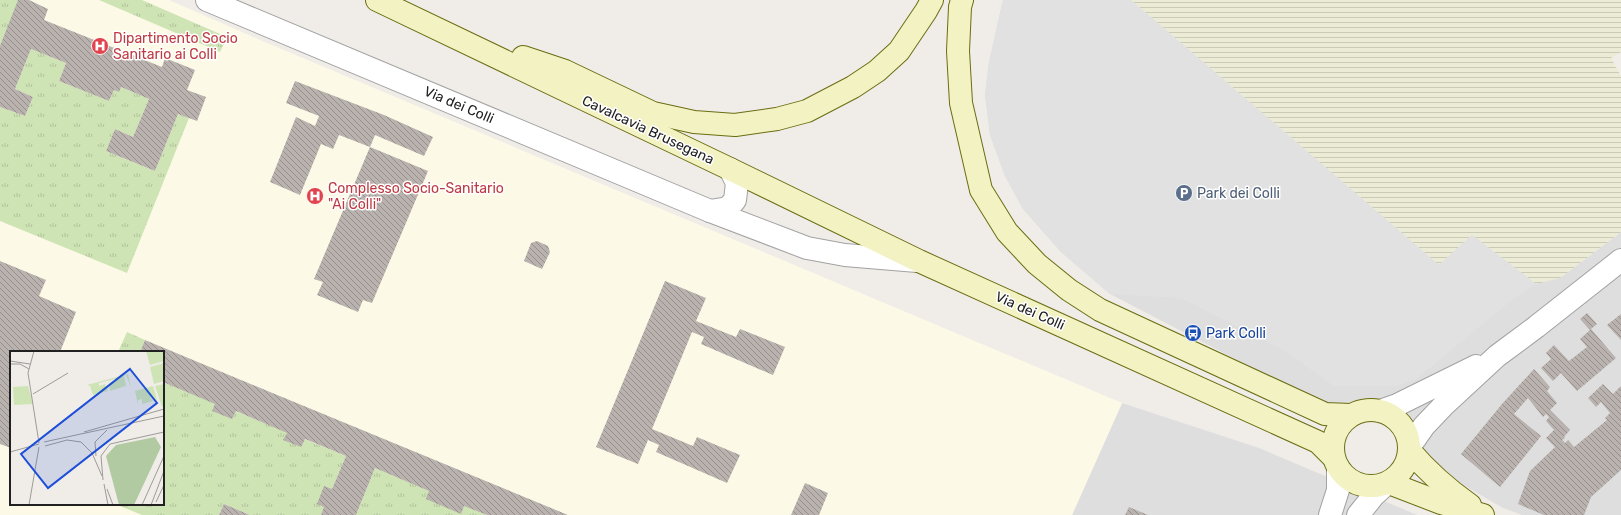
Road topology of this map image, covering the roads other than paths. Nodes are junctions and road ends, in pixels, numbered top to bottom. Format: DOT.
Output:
graph roads {
  1 [pos="207,0"];
  2 [pos="377,0"];
  3 [pos="932,0"];
  4 [pos="962,0"];
  5 [pos="427,24"];
  6 [pos="730,169"];
  7 [pos="710,211"];
  8 [pos="1621,260"];
  9 [pos="919,261"];
  10 [pos="1497,356"];
  11 [pos="1380,411"];
  12 [pos="1351,415"];
  13 [pos="1410,449"];
  14 [pos="1336,462"];
  15 [pos="1387,484"];
  16 [pos="1330,515"];
  17 [pos="1358,515"];
  18 [pos="1483,515"];
  1 -- 7 [label="street, Via dei Colli"];
  2 -- 5 [label="main road, Cavalcavia Brusegana"];
  3 -- 5 [label="main road"];
  4 -- 12 [label="main road"];
  5 -- 6 [label="main road, Cavalcavia Brusegana"];
  6 -- 7 [label="street"];
  6 -- 9 [label="main road, Cavalcavia Brusegana"];
  7 -- 9 [label="street, Via dei Colli"];
  8 -- 10 [label="street"];
  9 -- 14 [label="main road, Via dei Colli"];
  10 -- 11 [label="street"];
  10 -- 13 [label="street"];
  11 -- 12 [label="main road"];
  11 -- 13 [label="main road, Via dei Colli"];
  12 -- 14 [label="main road"];
  13 -- 15 [label="main road"];
  13 -- 18 [label="main road, Via dei Colli"];
  14 -- 15 [label="main road, Via dei Colli"];
  14 -- 16 [label="street"];
  15 -- 17 [label="street"];
  15 -- 18 [label="main road, Via dei Colli"];
}
